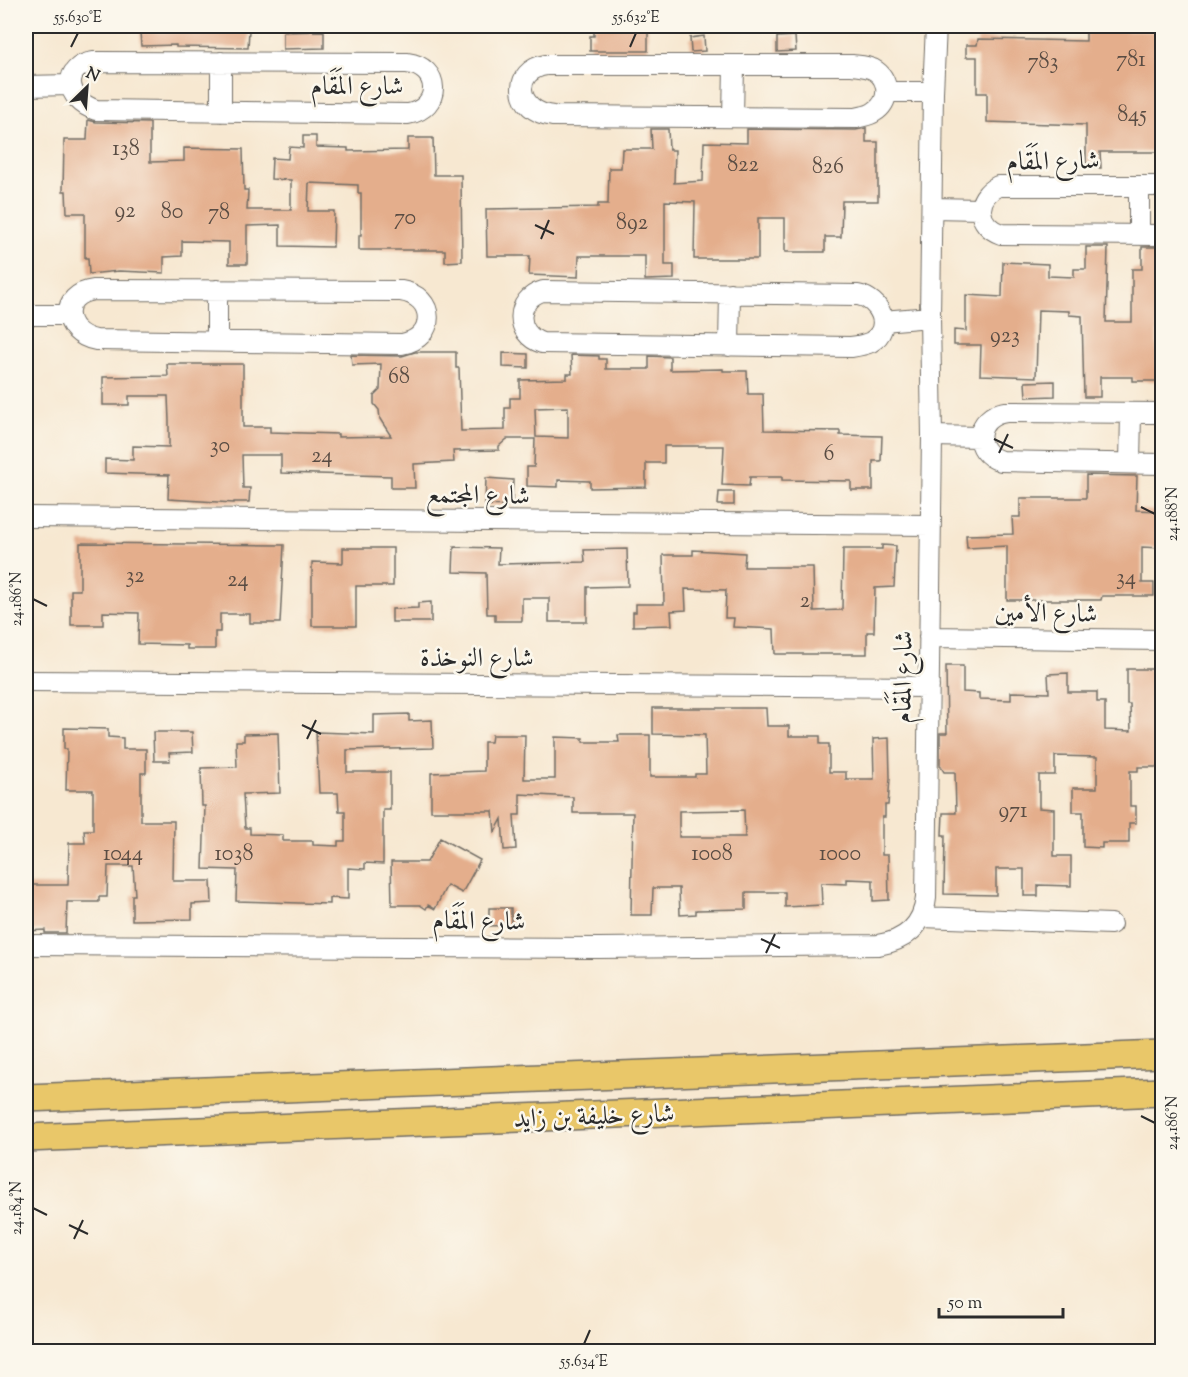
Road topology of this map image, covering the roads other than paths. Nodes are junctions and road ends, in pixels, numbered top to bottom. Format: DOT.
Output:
graph roads {
  1 [pos="936,26"];
  2 [pos="221,62"];
  3 [pos="734,65"];
  4 [pos="71,85"];
  5 [pos="26,86"];
  6 [pos="887,92"];
  7 [pos="933,92"];
  8 [pos="221,112"];
  9 [pos="733,117"];
  10 [pos="1139,186"];
  11 [pos="1162,186"];
  12 [pos="932,208"];
  13 [pos="981,209"];
  14 [pos="1139,235"];
  15 [pos="1162,236"];
  16 [pos="217,290"];
  17 [pos="730,293"];
  18 [pos="26,315"];
  19 [pos="69,315"];
  20 [pos="930,317"];
  21 [pos="883,321"];
  22 [pos="217,341"];
  23 [pos="729,346"];
  24 [pos="1131,413"];
  25 [pos="1162,413"];
  26 [pos="932,436"];
  27 [pos="980,437"];
  28 [pos="1130,463"];
  29 [pos="1162,464"];
  30 [pos="26,517"];
  31 [pos="930,525"];
  32 [pos="929,637"];
  33 [pos="1162,640"];
  34 [pos="26,681"];
  35 [pos="929,687"];
  36 [pos="922,917"];
  37 [pos="1112,924"];
  38 [pos="26,945"];
  39 [pos="1162,1054"];
  40 [pos="1162,1092"];
  41 [pos="26,1098"];
  42 [pos="26,1138"];
  1 -- 7 [label="street, شارع المَقَام"];
  2 -- 4 [label="street, شارع المَقَام"];
  2 -- 8 [label="street"];
  2 -- 8 [label="street, شارع المَقَام"];
  3 -- 6 [label="street"];
  3 -- 9 [label="street"];
  3 -- 9 [label="street"];
  4 -- 5 [label="street"];
  4 -- 8 [label="street, شارع المَقَام"];
  6 -- 7 [label="street"];
  6 -- 9 [label="street"];
  7 -- 12 [label="street, شارع المَقَام"];
  10 -- 11 [label="street, شارع المَقَام"];
  10 -- 13 [label="street, شارع المَقَام"];
  10 -- 14 [label="street"];
  12 -- 13 [label="street"];
  12 -- 20 [label="street, شارع المَقَام"];
  13 -- 14 [label="street"];
  14 -- 15 [label="street"];
  16 -- 19 [label="street"];
  16 -- 22 [label="street"];
  16 -- 22 [label="street"];
  17 -- 21 [label="street"];
  17 -- 23 [label="street"];
  17 -- 23 [label="street"];
  18 -- 19 [label="street"];
  19 -- 22 [label="street"];
  20 -- 21 [label="street"];
  20 -- 26 [label="street, شارع المَقَام"];
  21 -- 23 [label="street"];
  24 -- 25 [label="street"];
  24 -- 27 [label="street"];
  24 -- 28 [label="street"];
  26 -- 27 [label="street"];
  26 -- 31 [label="street, شارع المَقَام"];
  27 -- 28 [label="street"];
  28 -- 29 [label="street"];
  30 -- 31 [label="street, شارع المجتمع"];
  31 -- 32 [label="street, شارع المَقَام"];
  32 -- 33 [label="street, شارع الأمين"];
  32 -- 35 [label="street, شارع المَقَام"];
  34 -- 35 [label="street, شارع النوخذة"];
  35 -- 36 [label="street, شارع المَقَام"];
  36 -- 37 [label="street"];
  36 -- 38 [label="street, شارع المَقَام"];
  39 -- 41 [label="highway, شارع خليفة بن زايد"];
  40 -- 42 [label="highway, شارع خليفة بن زايد"];
}
